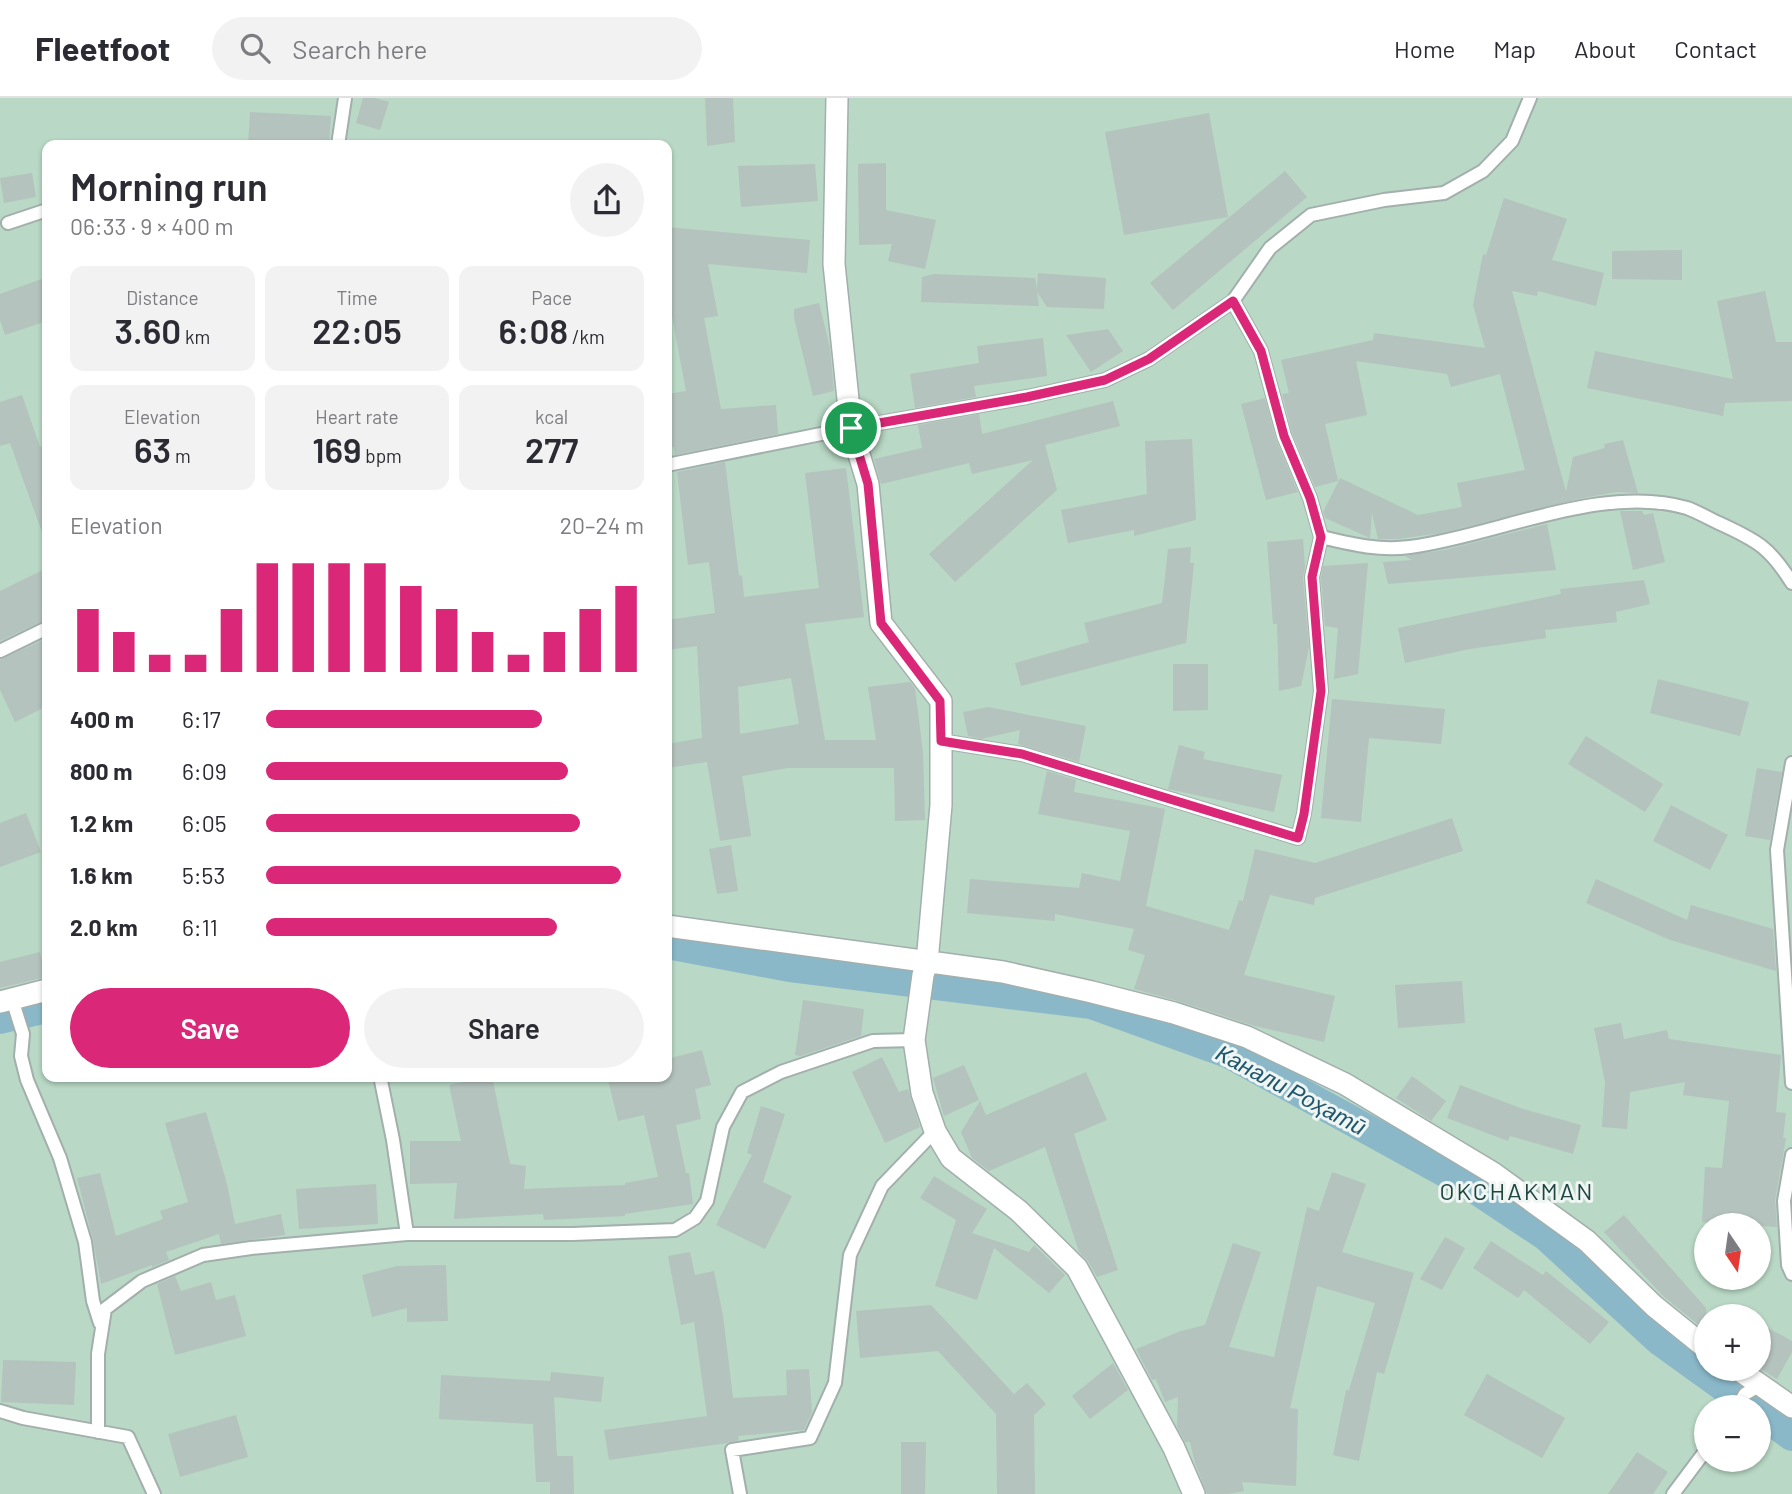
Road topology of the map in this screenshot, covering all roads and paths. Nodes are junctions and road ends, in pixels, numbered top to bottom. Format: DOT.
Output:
graph roads {
  1 [pos="345,98"];
  2 [pos="837,98"];
  3 [pos="1530,98"];
  4 [pos="339,140"];
  5 [pos="42,212"];
  6 [pos="8,223"];
  7 [pos="1233,301"];
  8 [pos="851,428"];
  9 [pos="672,464"];
  10 [pos="1321,537"];
  11 [pos="1792,583"];
  12 [pos="42,630"];
  13 [pos="0,651"];
  14 [pos="941,741"];
  15 [pos="1792,763"];
  16 [pos="672,927"];
  17 [pos="925,969"];
  18 [pos="42,992"];
  19 [pos="10,1004"];
  20 [pos="915,1033"];
  21 [pos="381,1082"];
  22 [pos="1792,1083"];
  23 [pos="936,1131"];
  24 [pos="1792,1155"];
  25 [pos="407,1234"];
  26 [pos="1792,1274"];
  27 [pos="102,1326"];
  28 [pos="1694,1340"];
  29 [pos="1747,1381"];
  30 [pos="1753,1389"];
  31 [pos="1748,1395"];
  32 [pos="1792,1407"];
  33 [pos="0,1411"];
  34 [pos="98,1432"];
  35 [pos="1694,1466"];
  36 [pos="154,1494"];
  37 [pos="740,1494"];
  38 [pos="1194,1494"];
  39 [pos="1673,1494"];
  1 -- 4 [label="lane"];
  2 -- 8 [label="street"];
  3 -- 7 [label="lane"];
  5 -- 6 [label="lane"];
  7 -- 8 [label="lane"];
  7 -- 10 [label="lane"];
  8 -- 9 [label="lane"];
  8 -- 14 [label="street"];
  10 -- 11 [label="lane"];
  10 -- 14 [label="lane"];
  12 -- 13 [label="lane"];
  14 -- 17 [label="street"];
  15 -- 22 [label="lane"];
  16 -- 17 [label="street"];
  17 -- 20 [label="street"];
  17 -- 28 [label="street"];
  18 -- 19 [label="street"];
  19 -- 27 [label="lane"];
  20 -- 23 [label="street"];
  20 -- 25 [label="lane"];
  21 -- 25 [label="lane"];
  23 -- 37 [label="lane"];
  23 -- 38 [label="street"];
  24 -- 26 [label="lane"];
  25 -- 27 [label="lane"];
  27 -- 34 [label="lane"];
  29 -- 30 [label="street"];
  30 -- 31 [label="lane"];
  30 -- 32 [label="street"];
  33 -- 34 [label="lane"];
  34 -- 36 [label="lane"];
  35 -- 39 [label="lane"];
}
